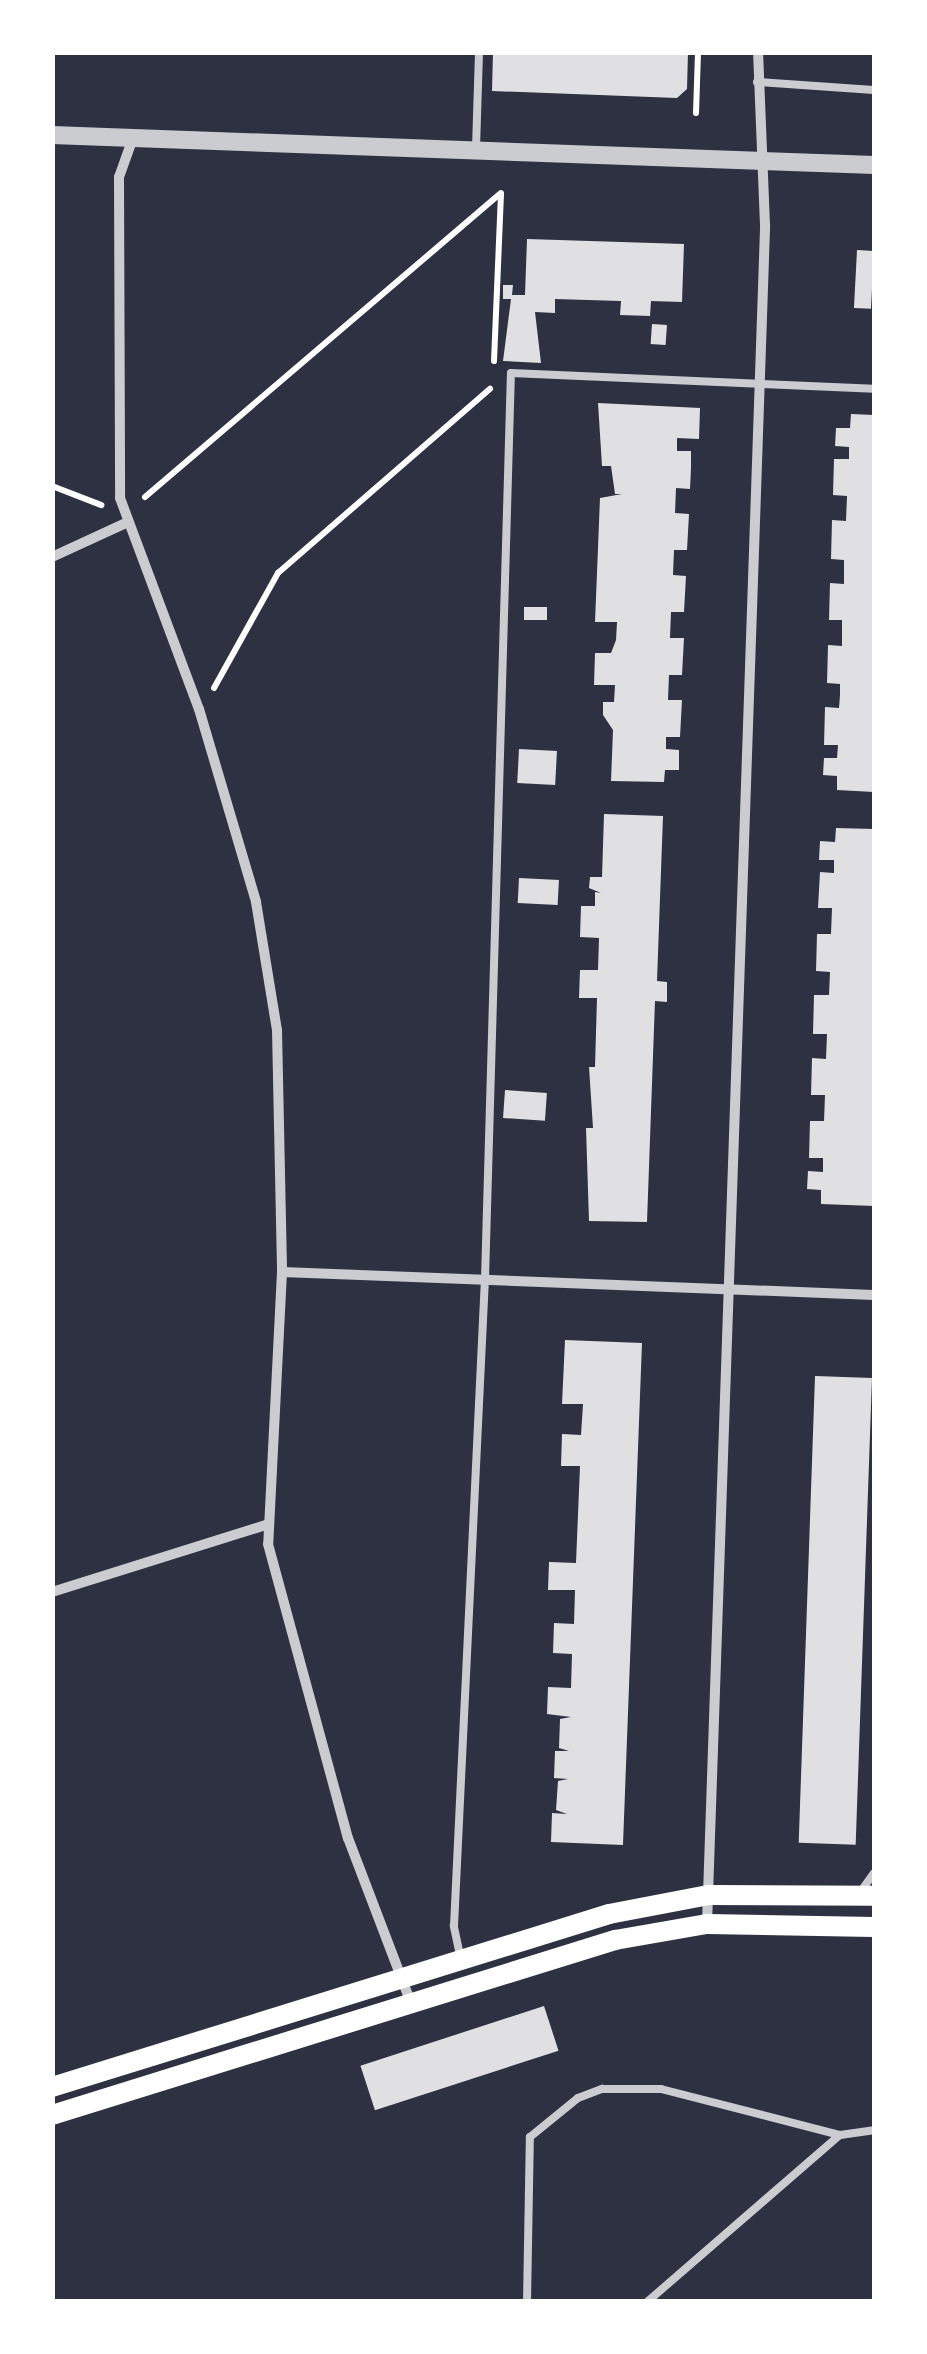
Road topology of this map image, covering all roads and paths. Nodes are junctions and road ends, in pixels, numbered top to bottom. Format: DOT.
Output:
graph roads {
  1 [pos="478,52"];
  2 [pos="698,52"];
  3 [pos="758,52"];
  4 [pos="757,82"];
  5 [pos="874,90"];
  6 [pos="696,113"];
  7 [pos="52,135"];
  8 [pos="133,138"];
  9 [pos="476,150"];
  10 [pos="766,161"];
  11 [pos="874,165"];
  12 [pos="511,374"];
  13 [pos="760,384"];
  14 [pos="874,390"];
  15 [pos="52,486"];
  16 [pos="126,518"];
  17 [pos="52,556"];
  18 [pos="194,696"];
  19 [pos="282,1272"];
  20 [pos="485,1279"];
  21 [pos="729,1289"];
  22 [pos="874,1295"];
  23 [pos="269,1524"];
  24 [pos="52,1592"];
  25 [pos="874,1873"];
  26 [pos="709,1895"];
  27 [pos="867,1895"];
  28 [pos="707,1924"];
  29 [pos="874,1926"];
  30 [pos="461,1960"];
  31 [pos="402,1979"];
  32 [pos="411,2004"];
  33 [pos="52,2087"];
  34 [pos="52,2115"];
  35 [pos="874,2130"];
  36 [pos="840,2135"];
  37 [pos="527,2302"];
  38 [pos="647,2302"];
  1 -- 9 [label="lane"];
  2 -- 6 [label="path"];
  3 -- 4 [label="street"];
  4 -- 5 [label="lane"];
  4 -- 10 [label="street"];
  7 -- 8 [label="street"];
  8 -- 9 [label="street"];
  8 -- 16 [label="street"];
  9 -- 10 [label="street"];
  10 -- 11 [label="street"];
  10 -- 13 [label="street"];
  12 -- 13 [label="lane"];
  12 -- 16 [label="path"];
  12 -- 18 [label="path"];
  12 -- 20 [label="lane"];
  13 -- 14 [label="lane"];
  13 -- 21 [label="street"];
  15 -- 16 [label="path"];
  16 -- 17 [label="street"];
  16 -- 18 [label="street"];
  18 -- 19 [label="street"];
  19 -- 20 [label="street"];
  19 -- 23 [label="street"];
  20 -- 21 [label="street"];
  20 -- 30 [label="lane"];
  21 -- 22 [label="street"];
  21 -- 26 [label="street"];
  23 -- 24 [label="street"];
  23 -- 31 [label="street"];
  25 -- 27 [label="lane"];
  26 -- 27 [label="main road"];
  26 -- 28 [label="street"];
  26 -- 30 [label="main road"];
  28 -- 29 [label="main road"];
  28 -- 32 [label="main road"];
  30 -- 31 [label="main road"];
  31 -- 32 [label="street"];
  31 -- 33 [label="main road"];
  32 -- 34 [label="main road"];
  35 -- 36 [label="lane"];
  36 -- 37 [label="lane"];
  36 -- 38 [label="lane"];
}
